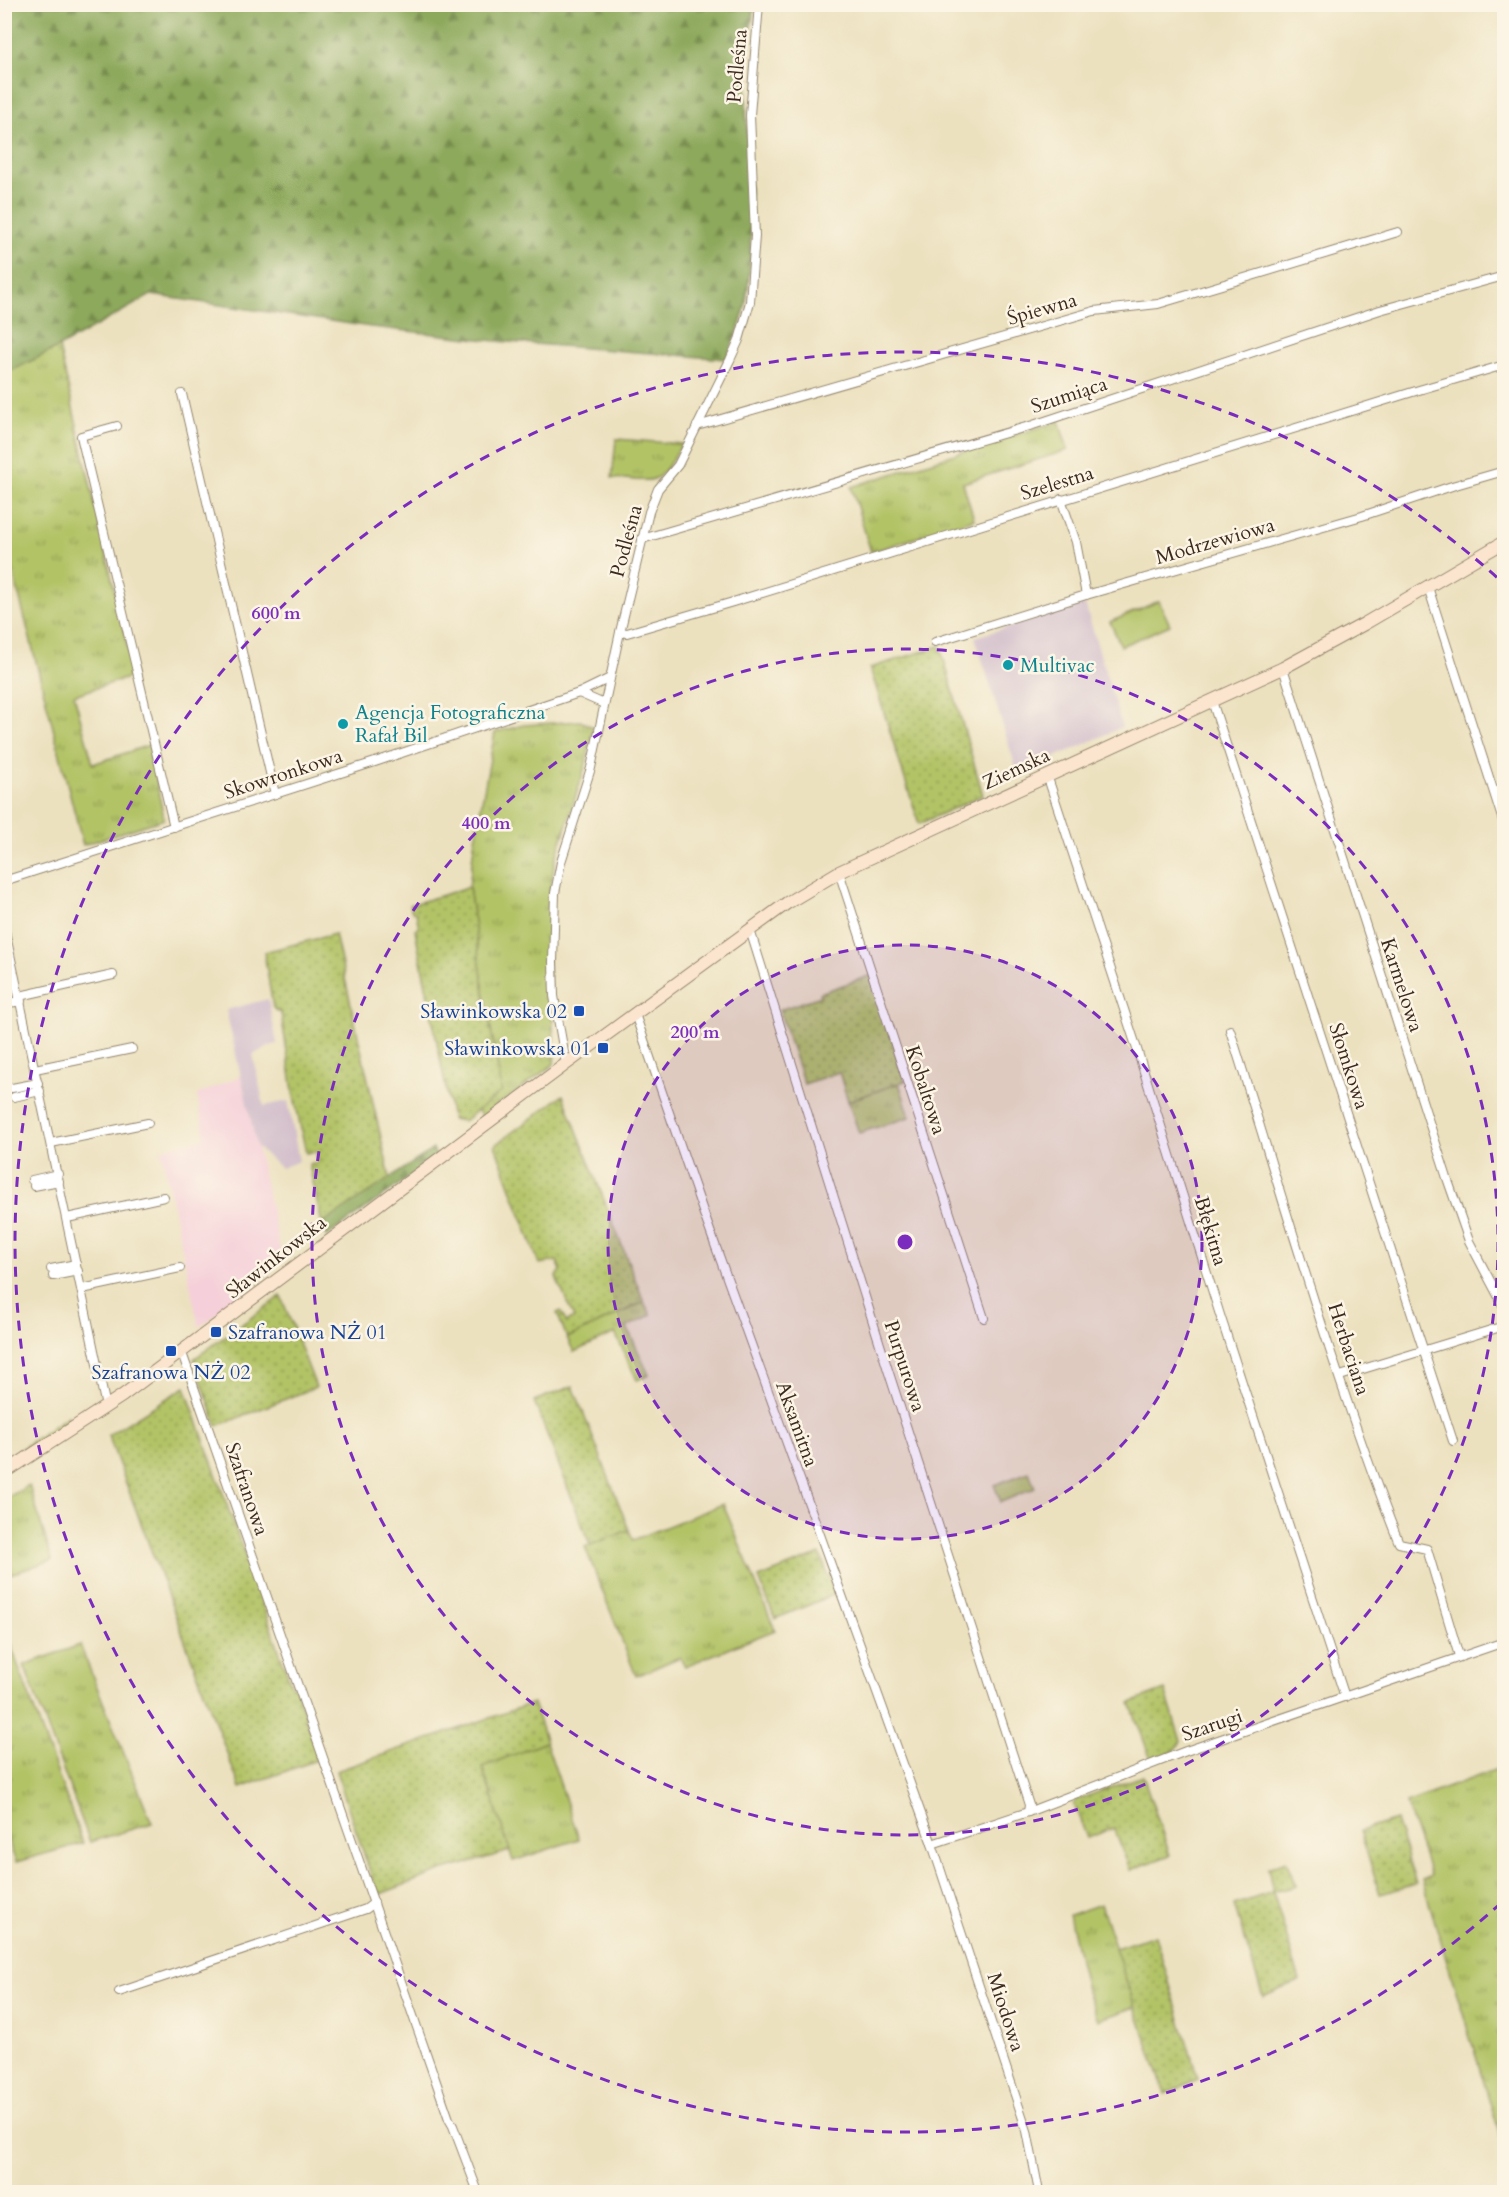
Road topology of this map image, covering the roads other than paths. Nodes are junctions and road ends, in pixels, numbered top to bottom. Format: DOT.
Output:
graph roads {
  1 [pos="759,4"];
  2 [pos="1398,232"];
  3 [pos="1504,276"];
  4 [pos="1504,365"];
  5 [pos="182,394"];
  6 [pos="117,426"];
  7 [pos="698,426"];
  8 [pos="1504,471"];
  9 [pos="1061,499"];
  10 [pos="642,539"];
  11 [pos="1504,542"];
  12 [pos="1428,587"];
  13 [pos="1086,595"];
  14 [pos="620,632"];
  15 [pos="935,642"];
  16 [pos="1283,668"];
  17 [pos="610,678"];
  18 [pos="579,693"];
  19 [pos="1212,701"];
  20 [pos="604,704"];
  21 [pos="1047,776"];
  22 [pos="275,794"];
  23 [pos="1504,824"];
  24 [pos="174,826"];
  25 [pos="839,872"];
  26 [pos="4,881"];
  27 [pos="4,926"];
  28 [pos="750,930"];
  29 [pos="114,975"];
  30 [pos="20,998"];
  31 [pos="4,1004"];
  32 [pos="635,1014"];
  33 [pos="1230,1030"];
  34 [pos="132,1049"];
  35 [pos="566,1064"];
  36 [pos="35,1069"];
  37 [pos="39,1087"];
  38 [pos="13,1092"];
  39 [pos="148,1123"];
  40 [pos="51,1143"];
  41 [pos="58,1178"];
  42 [pos="33,1183"];
  43 [pos="164,1197"];
  44 [pos="67,1218"];
  45 [pos="77,1267"];
  46 [pos="180,1268"];
  47 [pos="52,1273"];
  48 [pos="82,1289"];
  49 [pos="1504,1307"];
  50 [pos="984,1318"];
  51 [pos="1504,1326"];
  52 [pos="1424,1350"];
  53 [pos="182,1353"];
  54 [pos="1340,1376"];
  55 [pos="106,1407"];
  56 [pos="1453,1441"];
  57 [pos="4,1473"];
  58 [pos="1504,1642"];
  59 [pos="1459,1656"];
  60 [pos="1345,1697"];
  61 [pos="1029,1812"];
  62 [pos="932,1844"];
  63 [pos="374,1903"];
  64 [pos="119,1992"];
  65 [pos="478,2193"];
  66 [pos="1039,2193"];
  1 -- 7 [label="street, Podleśna"];
  2 -- 7 [label="street, Śpiewna"];
  3 -- 10 [label="street, Szumiąca"];
  4 -- 9 [label="street, Szelestna"];
  5 -- 22 [label="street"];
  6 -- 24 [label="street"];
  7 -- 10 [label="street, Podleśna"];
  8 -- 13 [label="street, Modrzewiowa"];
  9 -- 13 [label="street"];
  9 -- 14 [label="street, Szelestna"];
  10 -- 14 [label="street, Podleśna"];
  11 -- 12 [label="street, Ziemska"];
  12 -- 16 [label="street, Ziemska"];
  12 -- 23 [label="street"];
  13 -- 15 [label="street, Modrzewiowa"];
  14 -- 17 [label="street, Podleśna"];
  16 -- 19 [label="street, Ziemska"];
  16 -- 49 [label="street, Karmelowa"];
  17 -- 18 [label="street, Skowronkowa"];
  17 -- 20 [label="street, Podleśna"];
  18 -- 20 [label="street"];
  18 -- 22 [label="street, Skowronkowa"];
  19 -- 21 [label="street, Ziemska"];
  19 -- 52 [label="street, Słomkowa"];
  20 -- 35 [label="street, Podleśna"];
  21 -- 25 [label="street, Ziemska"];
  21 -- 60 [label="street, Błękitna"];
  22 -- 24 [label="street, Skowronkowa"];
  24 -- 26 [label="street, Skowronkowa"];
  25 -- 28 [label="street, Ziemska"];
  25 -- 50 [label="street, Kobaltowa"];
  27 -- 30 [label="street"];
  28 -- 32 [label="street, Ziemska"];
  28 -- 61 [label="street, Purpurowa"];
  29 -- 30 [label="street"];
  30 -- 31 [label="street"];
  30 -- 36 [label="street"];
  32 -- 35 [label="street, Ziemska"];
  32 -- 62 [label="street, Aksamitna"];
  33 -- 54 [label="street, Herbaciana"];
  34 -- 36 [label="street"];
  35 -- 53 [label="street, Sławinkowska"];
  36 -- 37 [label="street"];
  37 -- 38 [label="street"];
  37 -- 40 [label="street"];
  39 -- 40 [label="street"];
  40 -- 41 [label="street"];
  41 -- 42 [label="street"];
  41 -- 44 [label="street"];
  43 -- 44 [label="street"];
  44 -- 45 [label="street"];
  45 -- 47 [label="street"];
  45 -- 48 [label="street"];
  46 -- 48 [label="street"];
  48 -- 55 [label="street"];
  51 -- 52 [label="street"];
  52 -- 54 [label="street"];
  52 -- 56 [label="street, Słomkowa"];
  53 -- 55 [label="street, Sławinkowska"];
  53 -- 63 [label="street, Szafranowa"];
  54 -- 59 [label="street, Herbaciana"];
  55 -- 57 [label="street, Sławinkowska"];
  58 -- 59 [label="street, Szarugi"];
  59 -- 60 [label="street, Szarugi"];
  60 -- 61 [label="street, Szarugi"];
  61 -- 62 [label="street, Szarugi"];
  62 -- 66 [label="street, Miodowa"];
  63 -- 64 [label="street"];
  63 -- 65 [label="street, Szafranowa"];
}
